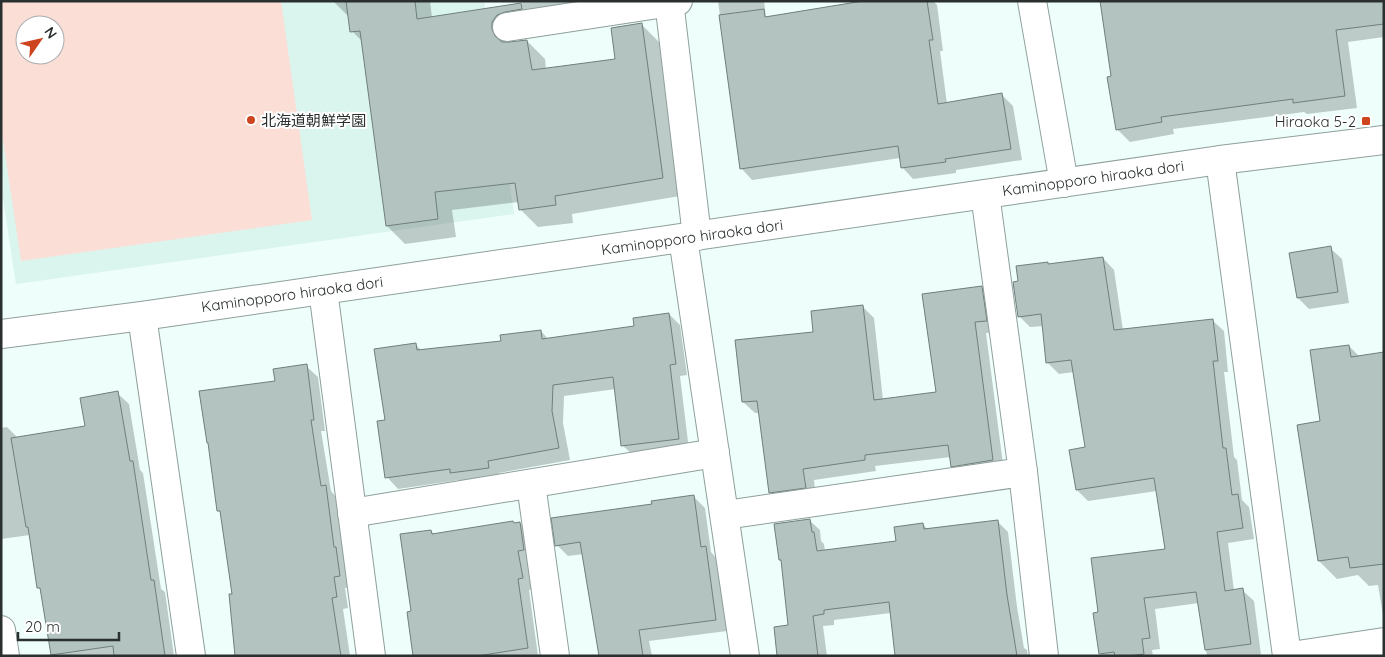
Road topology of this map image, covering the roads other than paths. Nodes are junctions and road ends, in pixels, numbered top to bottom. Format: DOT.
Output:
graph roads {
  1 [pos="1032,1"];
  2 [pos="672,2"];
  3 [pos="507,27"];
  4 [pos="1384,140"];
  5 [pos="1220,160"];
  6 [pos="1064,182"];
  7 [pos="985,194"];
  8 [pos="690,237"];
  9 [pos="323,290"];
  10 [pos="142,316"];
  11 [pos="1,334"];
  12 [pos="715,453"];
  13 [pos="1023,472"];
  14 [pos="532,484"];
  15 [pos="352,513"];
  16 [pos="725,515"];
  17 [pos="1,630"];
  18 [pos="1384,642"];
  19 [pos="5,656"];
  20 [pos="191,656"];
  21 [pos="371,656"];
  22 [pos="555,656"];
  23 [pos="745,656"];
  24 [pos="1044,656"];
  25 [pos="1289,656"];
  1 -- 6 [label="street"];
  2 -- 3 [label="street"];
  2 -- 8 [label="street"];
  4 -- 5 [label="street, Kaminopporo hiraoka dori"];
  5 -- 6 [label="street, Kaminopporo hiraoka dori"];
  5 -- 25 [label="street"];
  6 -- 7 [label="street, Kaminopporo hiraoka dori"];
  7 -- 8 [label="street, Kaminopporo hiraoka dori"];
  7 -- 13 [label="street"];
  8 -- 9 [label="street, Kaminopporo hiraoka dori"];
  8 -- 12 [label="street"];
  9 -- 10 [label="street, Kaminopporo hiraoka dori"];
  9 -- 15 [label="street"];
  10 -- 11 [label="street, Kaminopporo hiraoka dori"];
  10 -- 20 [label="street"];
  12 -- 14 [label="street"];
  12 -- 16 [label="street"];
  13 -- 16 [label="street"];
  13 -- 24 [label="street"];
  14 -- 15 [label="street"];
  14 -- 22 [label="street"];
  15 -- 21 [label="street"];
  16 -- 23 [label="street"];
  17 -- 19 [label="street"];
  18 -- 25 [label="street"];
}
